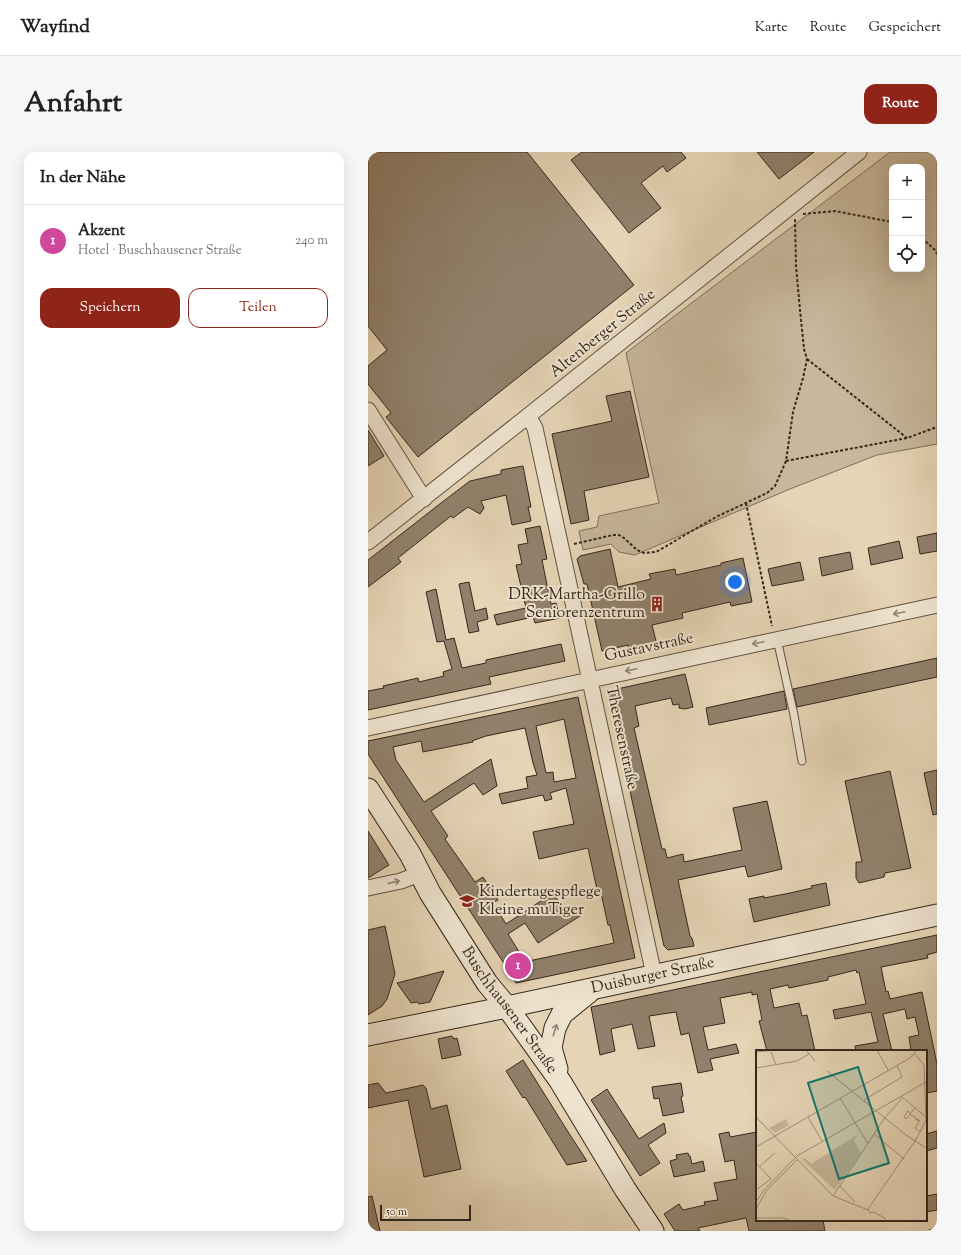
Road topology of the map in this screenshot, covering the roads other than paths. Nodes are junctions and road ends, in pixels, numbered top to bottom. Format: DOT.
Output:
graph roads {
  1 [pos="859,152"];
  2 [pos="368,410"];
  3 [pos="528,416"];
  4 [pos="424,499"];
  5 [pos="368,542"];
  6 [pos="937,605"];
  7 [pos="775,639"];
  8 [pos="590,679"];
  9 [pos="368,728"];
  10 [pos="802,761"];
  11 [pos="368,788"];
  12 [pos="419,874"];
  13 [pos="368,888"];
  14 [pos="937,915"];
  15 [pos="654,975"];
  16 [pos="597,987"];
  17 [pos="507,1007"];
  18 [pos="368,1035"];
  19 [pos="560,1081"];
  20 [pos="653,1231"];
  1 -- 3 [label="street, Altenberger Straße"];
  2 -- 4 [label="street"];
  3 -- 4 [label="street, Altenberger Straße"];
  3 -- 8 [label="street, Theresenstraße"];
  4 -- 5 [label="street, Altenberger Straße"];
  6 -- 7 [label="street, Gustavstraße, one-way"];
  7 -- 8 [label="street, Gustavstraße, one-way"];
  7 -- 10 [label="lane"];
  8 -- 9 [label="street, Gustavstraße"];
  8 -- 15 [label="street, Theresenstraße"];
  11 -- 12 [label="main road, Buschhausener Straße"];
  13 -- 12 [label="street, one-way"];
  12 -- 17 [label="main road, Buschhausener Straße"];
  14 -- 15 [label="main road, Duisburger Straße"];
  15 -- 16 [label="main road, Duisburger Straße"];
  16 -- 17 [label="main road, Duisburger Straße"];
  19 -- 16 [label="main road, one-way"];
  17 -- 18 [label="main road, Duisburger Straße"];
  17 -- 19 [label="main road, Buschhausener Straße"];
  19 -- 20 [label="main road, Buschhausener Straße"];
}
